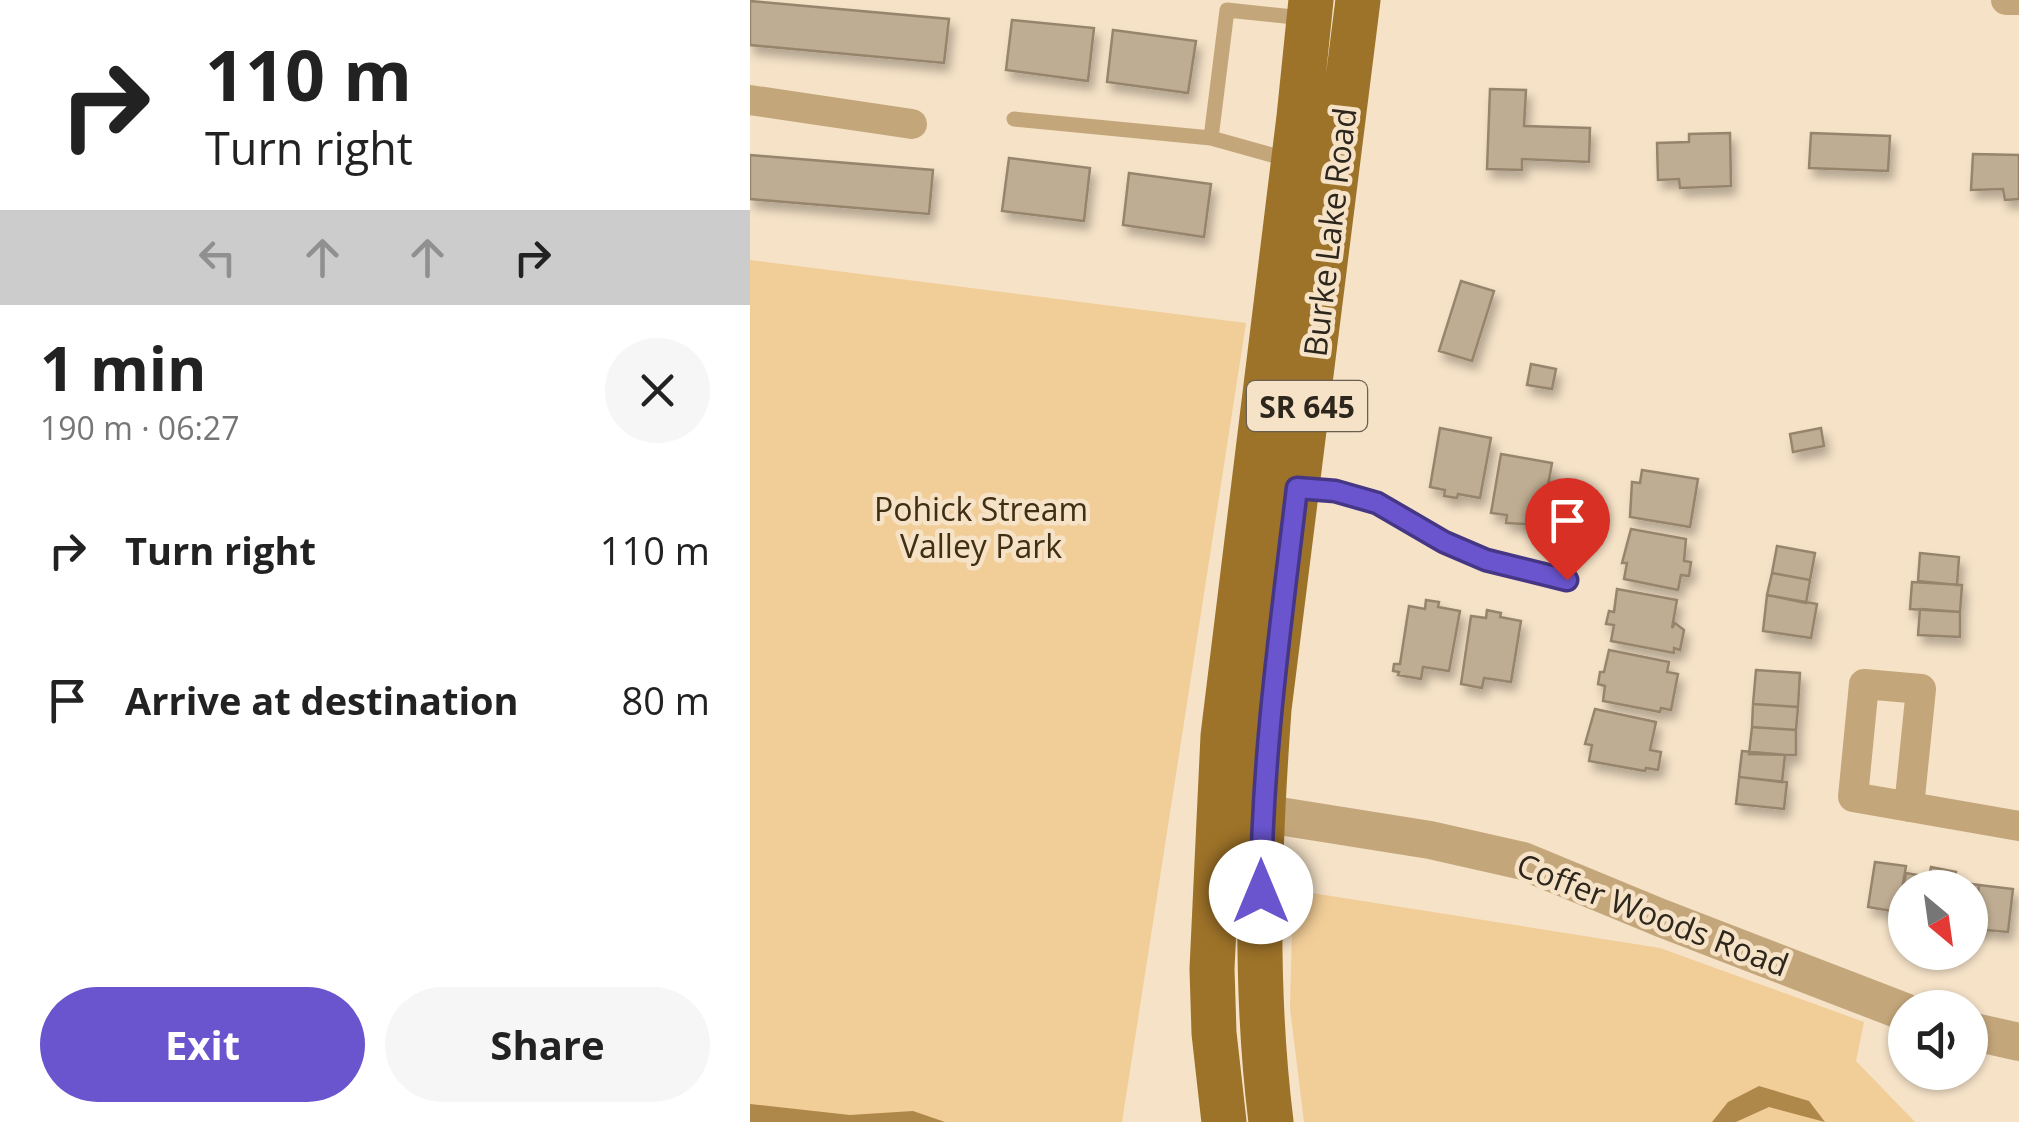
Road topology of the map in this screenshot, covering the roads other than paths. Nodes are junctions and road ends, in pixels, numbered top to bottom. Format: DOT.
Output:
graph roads {
  1 [pos="1358,0"];
  2 [pos="2006,0"];
  3 [pos="2019,0"];
  4 [pos="1310,9"];
  5 [pos="750,100"];
  6 [pos="1014,119"];
  7 [pos="912,124"];
  8 [pos="1211,138"];
  9 [pos="1295,156"];
  10 [pos="1297,488"];
  11 [pos="1567,580"];
  12 [pos="1910,807"];
  13 [pos="1240,810"];
  14 [pos="2019,826"];
  15 [pos="1888,1005"];
  16 [pos="1988,1035"];
  17 [pos="2019,1042"];
  18 [pos="1224,1122"];
  19 [pos="1271,1122"];
  1 -- 10 [label="main road, Burke Lake Road / SR 645"];
  2 -- 3 [label="street"];
  4 -- 8 [label="lane"];
  4 -- 9 [label="main road, Burke Lake Road / SR 645"];
  5 -- 7 [label="street"];
  6 -- 8 [label="lane"];
  8 -- 9 [label="lane"];
  9 -- 13 [label="main road, Burke Lake Road / SR 645"];
  10 -- 11 [label="lane"];
  10 -- 13 [label="main road, Burke Lake Road / SR 645"];
  12 -- 14 [label="street"];
  13 -- 15 [label="street, Coffer Woods Road"];
  13 -- 18 [label="main road, Burke Lake Road / SR 645"];
  13 -- 19 [label="main road, Burke Lake Road / SR 645"];
  16 -- 17 [label="street"];
}
